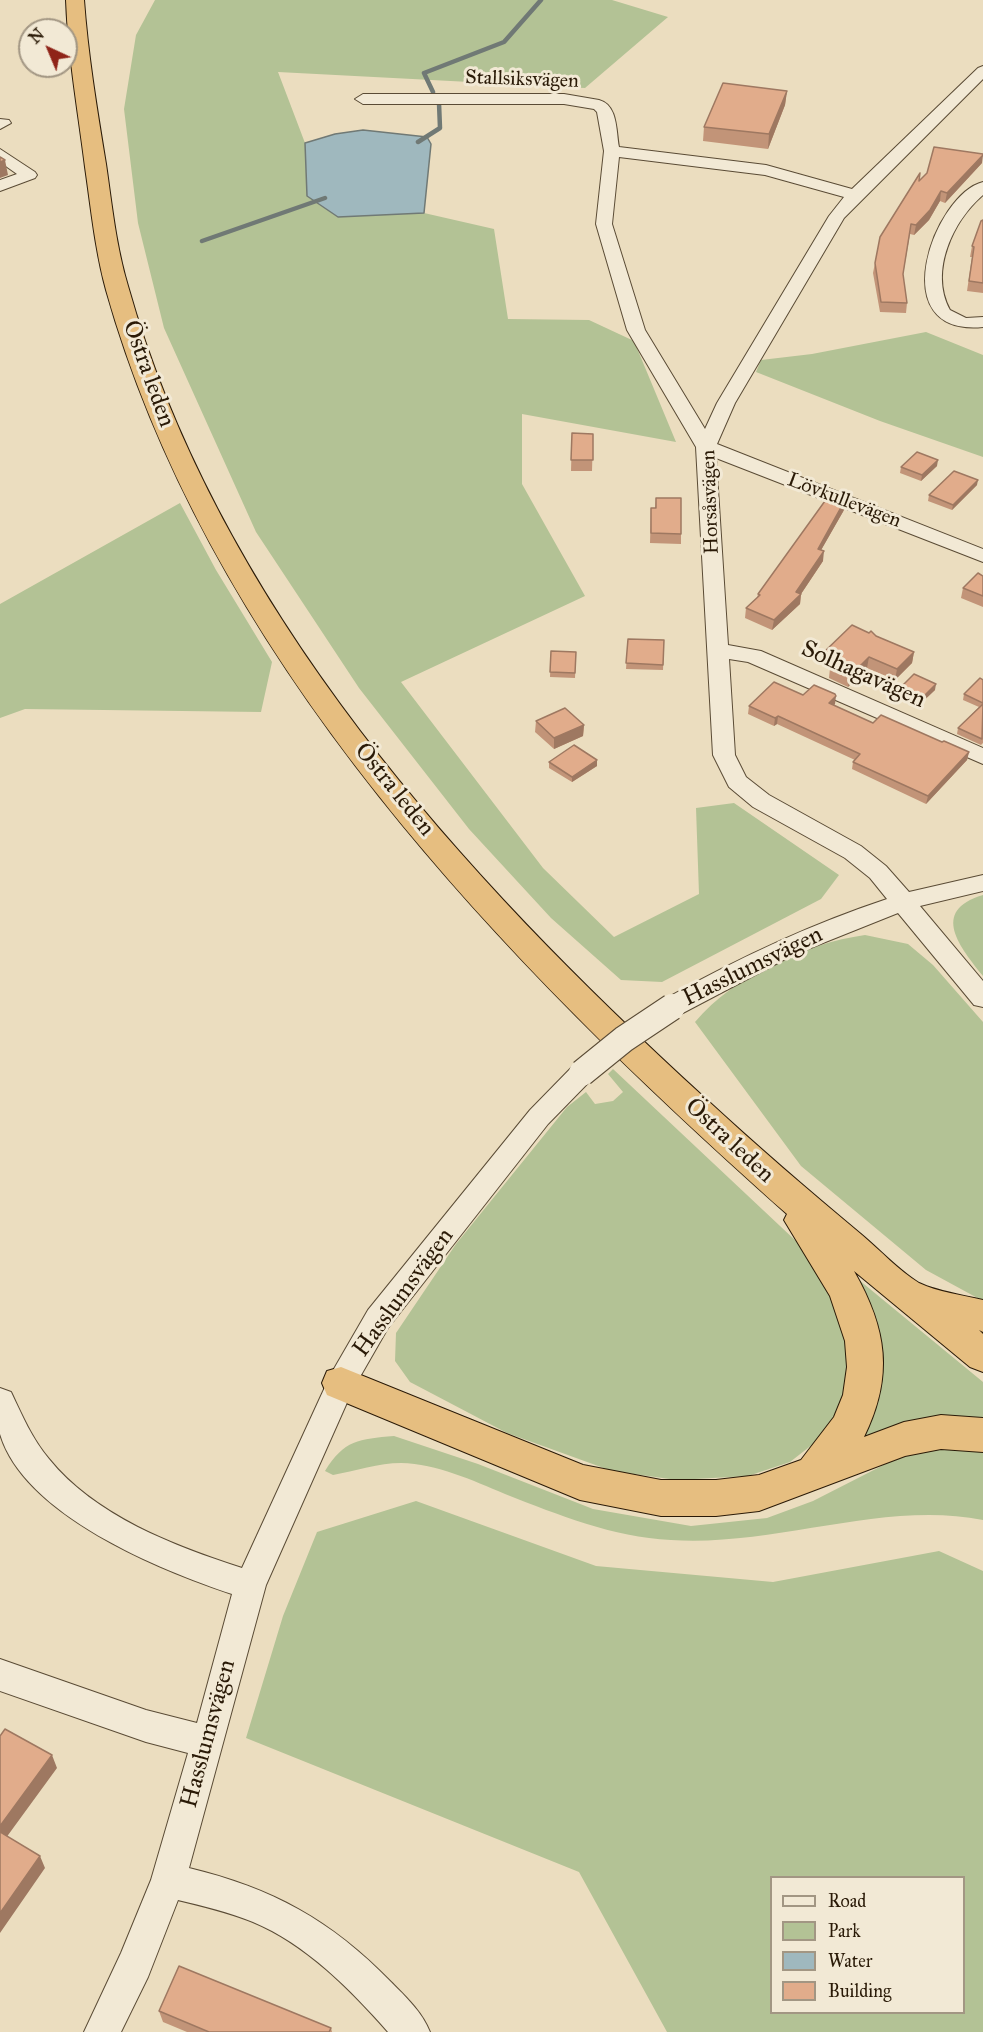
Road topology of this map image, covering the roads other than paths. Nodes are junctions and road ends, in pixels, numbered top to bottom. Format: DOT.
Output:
graph roads {
  1 [pos="67,0"];
  2 [pos="75,0"];
  3 [pos="69,18"];
  4 [pos="76,18"];
  5 [pos="78,56"];
  6 [pos="983,71"];
  7 [pos="363,99"];
  8 [pos="612,151"];
  9 [pos="0,154"];
  10 [pos="0,186"];
  11 [pos="983,187"];
  12 [pos="855,195"];
  13 [pos="983,322"];
  14 [pos="705,447"];
  15 [pos="983,556"];
  16 [pos="718,650"];
  17 [pos="983,757"];
  18 [pos="983,883"];
  19 [pos="904,902"];
  20 [pos="983,998"];
  21 [pos="780,1188"];
  22 [pos="908,1295"];
  23 [pos="983,1316"];
  24 [pos="983,1356"];
  25 [pos="341,1383"];
  26 [pos="0,1401"];
  27 [pos="983,1435"];
  28 [pos="813,1475"];
  29 [pos="250,1585"];
  30 [pos="0,1675"];
  31 [pos="208,1742"];
  32 [pos="168,1880"];
  33 [pos="105,2031"];
  34 [pos="412,2032"];
  1 -- 3 [label="highway, Östra leden"];
  2 -- 4 [label="highway, Östra leden"];
  5 -- 21 [label="highway, Östra leden"];
  6 -- 12 [label="street, Horsåsvägen"];
  7 -- 8 [label="street, Stallsiksvägen"];
  8 -- 12 [label="street"];
  8 -- 14 [label="street, Stallsiksvägen"];
  9 -- 10 [label="street"];
  11 -- 13 [label="street"];
  12 -- 14 [label="street, Horsåsvägen"];
  14 -- 15 [label="street, Lövkullevägen"];
  14 -- 16 [label="street, Horsåsvägen"];
  16 -- 17 [label="street, Solhagavägen"];
  16 -- 19 [label="street, Horsåsvägen"];
  18 -- 19 [label="street, Hasslumsvägen"];
  19 -- 20 [label="street, Horsåsvägen"];
  19 -- 25 [label="street, Hasslumsvägen, bridge"];
  21 -- 22 [label="highway, Östra leden"];
  21 -- 28 [label="highway"];
  22 -- 23 [label="highway"];
  22 -- 24 [label="highway, Östra leden"];
  25 -- 28 [label="highway"];
  25 -- 29 [label="street, Hasslumsvägen"];
  26 -- 29 [label="street"];
  27 -- 28 [label="highway"];
  29 -- 31 [label="street, Hasslumsvägen"];
  30 -- 31 [label="street"];
  31 -- 32 [label="street, Hasslumsvägen"];
  32 -- 33 [label="street, Hasslumsvägen"];
  32 -- 34 [label="street"];
}
